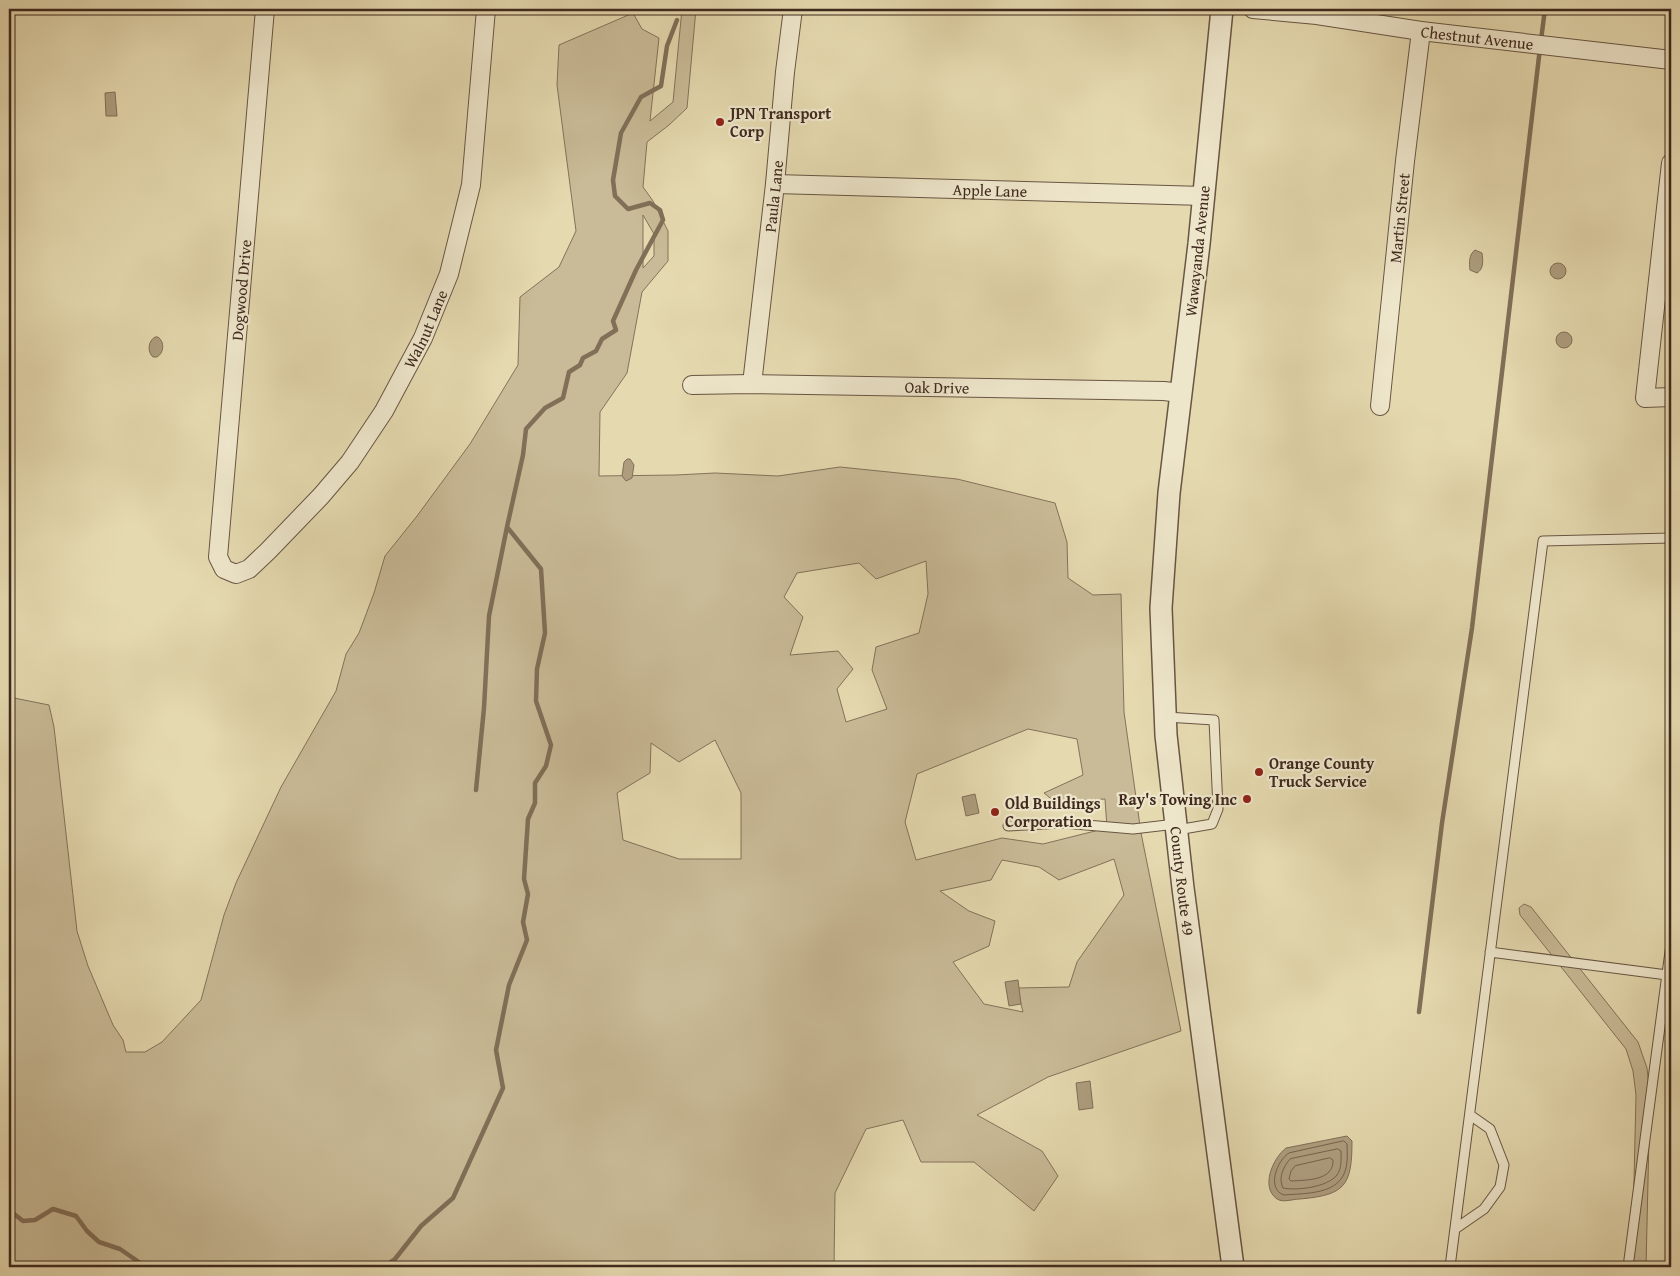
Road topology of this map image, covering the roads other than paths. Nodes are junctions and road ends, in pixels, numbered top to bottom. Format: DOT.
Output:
graph roads {
  1 [pos="265,9"];
  2 [pos="486,9"];
  3 [pos="793,9"];
  4 [pos="1222,9"];
  5 [pos="1253,9"];
  6 [pos="1289,11"];
  7 [pos="1421,31"];
  8 [pos="1671,60"];
  9 [pos="1671,162"];
  10 [pos="775,184"];
  11 [pos="1204,196"];
  12 [pos="752,384"];
  13 [pos="692,385"];
  14 [pos="1180,393"];
  15 [pos="1671,397"];
  16 [pos="1380,406"];
  17 [pos="1170,493"];
  18 [pos="1671,538"];
  19 [pos="224,569"];
  20 [pos="1165,717"];
  21 [pos="1008,826"];
  22 [pos="1176,827"];
  23 [pos="1671,944"];
  24 [pos="1490,952"];
  25 [pos="1667,975"];
  26 [pos="1470,1115"];
  27 [pos="1455,1229"];
  28 [pos="1233,1267"];
  29 [pos="1450,1267"];
  30 [pos="1628,1267"];
  1 -- 19 [label="street, Dogwood Drive"];
  2 -- 19 [label="street, Walnut Lane"];
  3 -- 10 [label="street, Paula Lane"];
  4 -- 11 [label="street, Wawayanda Avenue"];
  5 -- 6 [label="street, Chestnut Avenue"];
  6 -- 7 [label="street, Chestnut Avenue"];
  7 -- 8 [label="street, Chestnut Avenue"];
  7 -- 16 [label="street, Martin Street"];
  9 -- 15 [label="street"];
  10 -- 11 [label="street, Apple Lane"];
  10 -- 12 [label="street, Paula Lane"];
  11 -- 14 [label="street, Wawayanda Avenue"];
  12 -- 13 [label="street, Oak Drive"];
  12 -- 14 [label="street, Oak Drive"];
  14 -- 17 [label="street, Wawayanda Avenue"];
  17 -- 20 [label="street, County Route 49"];
  18 -- 24 [label="lane"];
  20 -- 22 [label="street, County Route 49"];
  20 -- 22 [label="lane"];
  21 -- 22 [label="lane"];
  22 -- 28 [label="street, County Route 49"];
  23 -- 25 [label="lane"];
  24 -- 25 [label="lane"];
  24 -- 26 [label="lane"];
  25 -- 30 [label="lane"];
  26 -- 27 [label="lane"];
  26 -- 27 [label="lane"];
  27 -- 29 [label="lane"];
}
